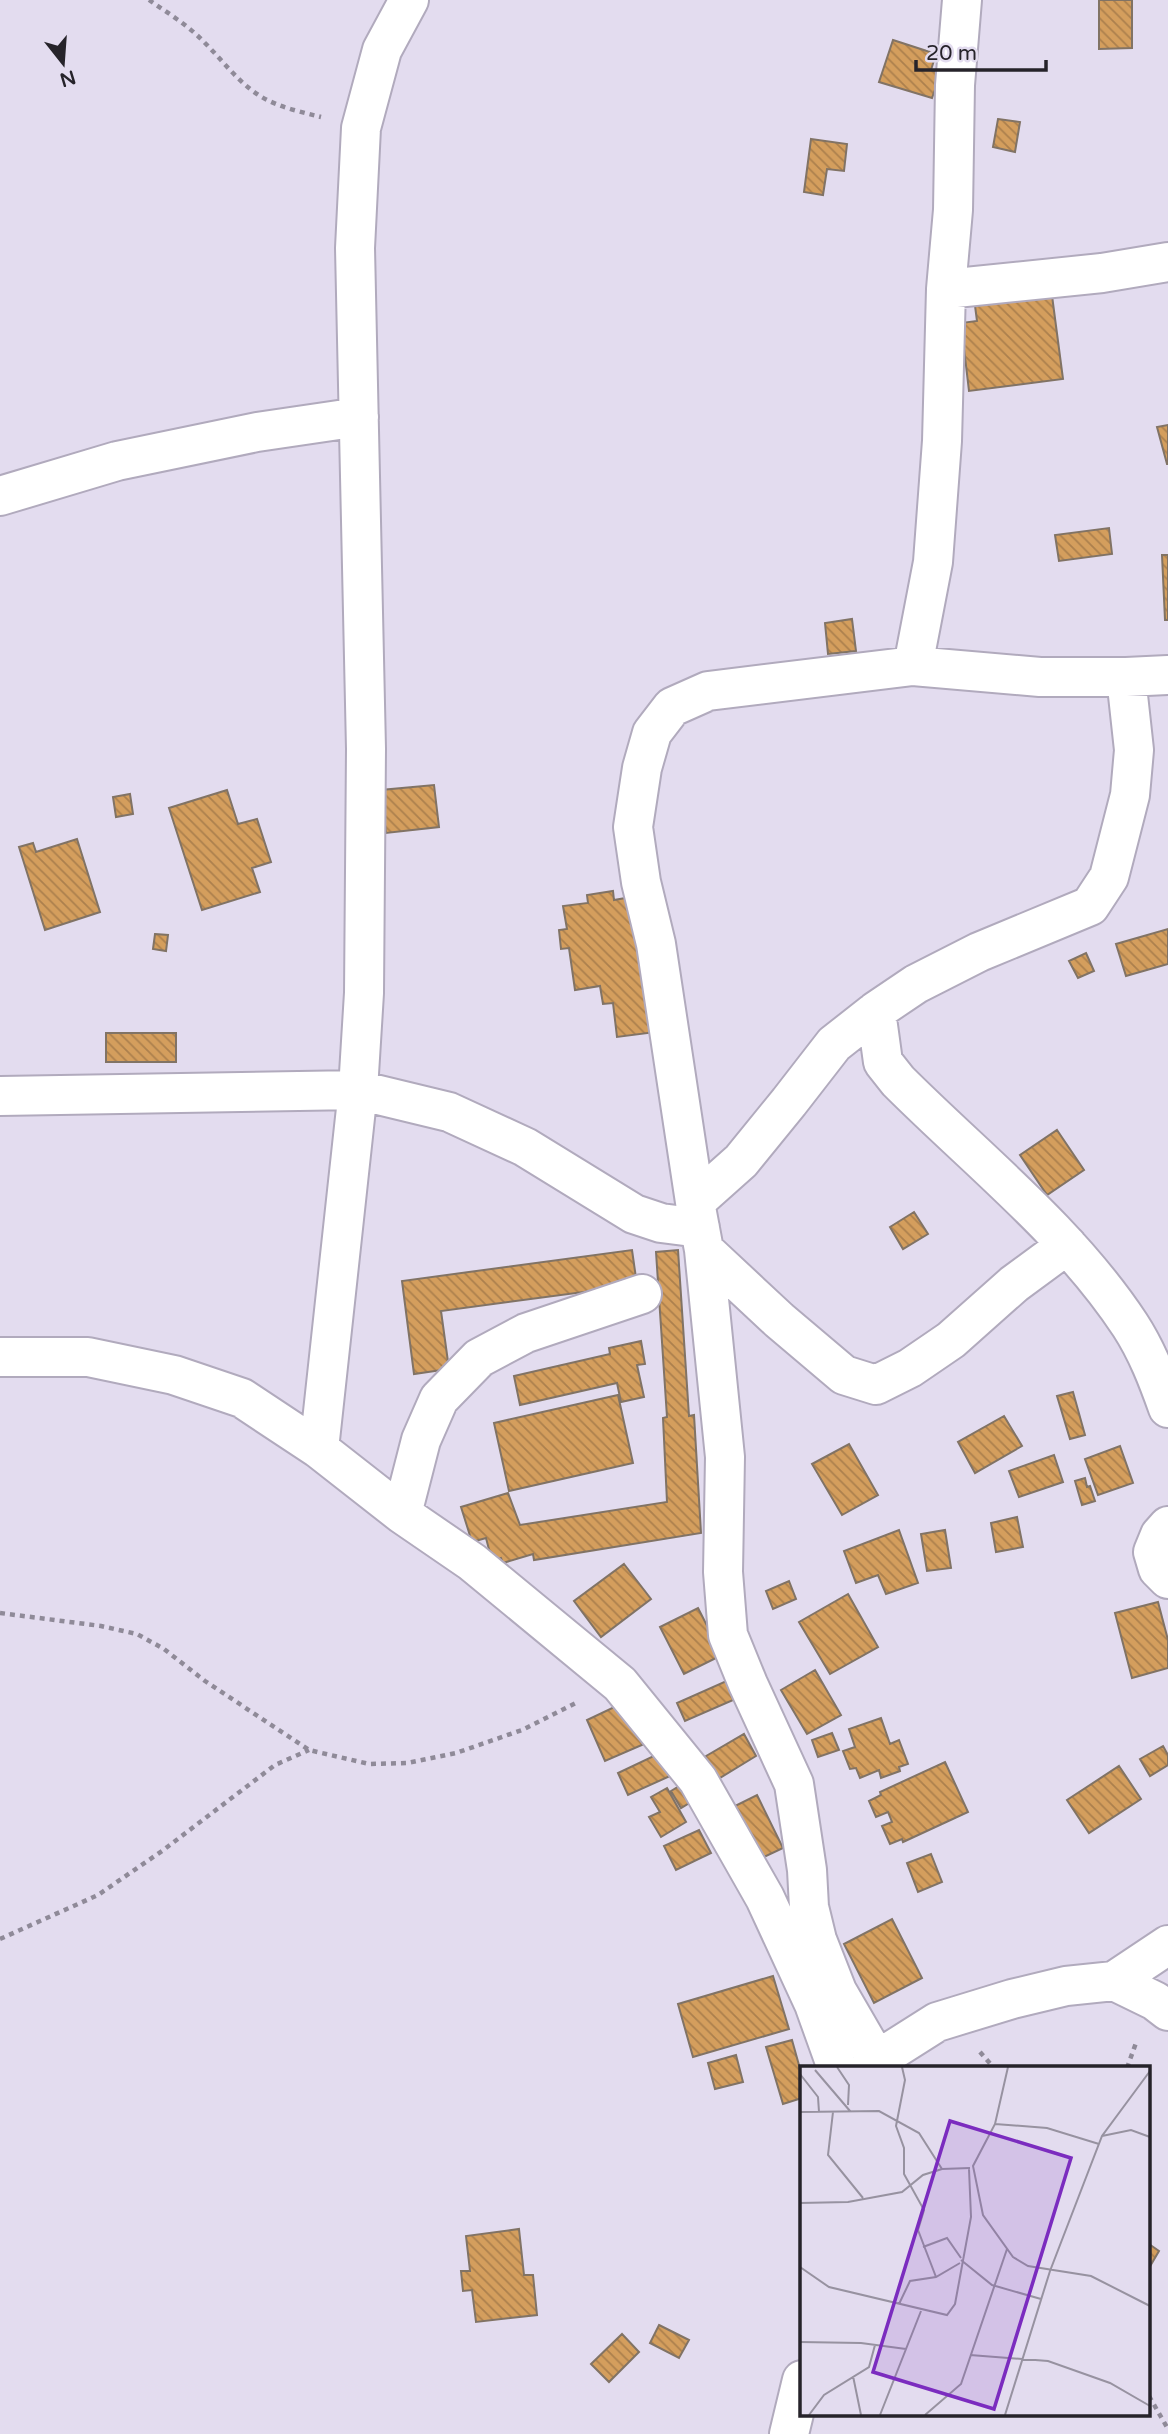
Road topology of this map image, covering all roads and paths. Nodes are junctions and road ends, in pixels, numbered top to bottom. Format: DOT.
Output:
graph roads {
  1 [pos="149,0"];
  2 [pos="409,0"];
  3 [pos="962,0"];
  4 [pos="361,128"];
  5 [pos="1168,262"];
  6 [pos="946,289"];
  7 [pos="359,417"];
  8 [pos="0,496"];
  9 [pos="913,666"];
  10 [pos="1168,675"];
  11 [pos="1126,677"];
  12 [pos="876,1012"];
  13 [pos="358,1090"];
  14 [pos="0,1096"];
  15 [pos="700,1227"];
  16 [pos="1067,1245"];
  17 [pos="642,1294"];
  18 [pos="0,1357"];
  19 [pos="1168,1408"];
  20 [pos="319,1448"];
  21 [pos="402,1514"];
  22 [pos="1168,1526"];
  23 [pos="1168,1579"];
  24 [pos="0,1613"];
  25 [pos="620,1684"];
  26 [pos="309,1750"];
  27 [pos="0,1939"];
  28 [pos="1168,1945"];
  29 [pos="1114,1981"];
  30 [pos="1168,2011"];
  31 [pos="873,2064"];
  32 [pos="836,2066"];
  33 [pos="800,2388"];
  34 [pos="1150,2398"];
  35 [pos="1168,2429"];
  36 [pos="789,2434"];
  1 -- 4 [label="path"];
  2 -- 4 [label="street"];
  3 -- 6 [label="street"];
  4 -- 7 [label="street"];
  5 -- 6 [label="street"];
  6 -- 9 [label="street"];
  7 -- 8 [label="street"];
  7 -- 13 [label="street"];
  9 -- 11 [label="street"];
  9 -- 15 [label="street"];
  10 -- 11 [label="street"];
  11 -- 12 [label="street"];
  12 -- 15 [label="street"];
  12 -- 16 [label="street"];
  13 -- 14 [label="street"];
  13 -- 15 [label="street"];
  13 -- 20 [label="street"];
  15 -- 16 [label="street"];
  15 -- 31 [label="street"];
  16 -- 19 [label="street"];
  17 -- 21 [label="street"];
  18 -- 20 [label="street"];
  20 -- 21 [label="street"];
  21 -- 25 [label="street"];
  22 -- 23 [label="street"];
  24 -- 26 [label="path"];
  25 -- 26 [label="path"];
  25 -- 32 [label="street"];
  26 -- 27 [label="path"];
  28 -- 29 [label="street"];
  29 -- 30 [label="street"];
  29 -- 31 [label="street"];
  33 -- 36 [label="street"];
  34 -- 35 [label="path"];
}
